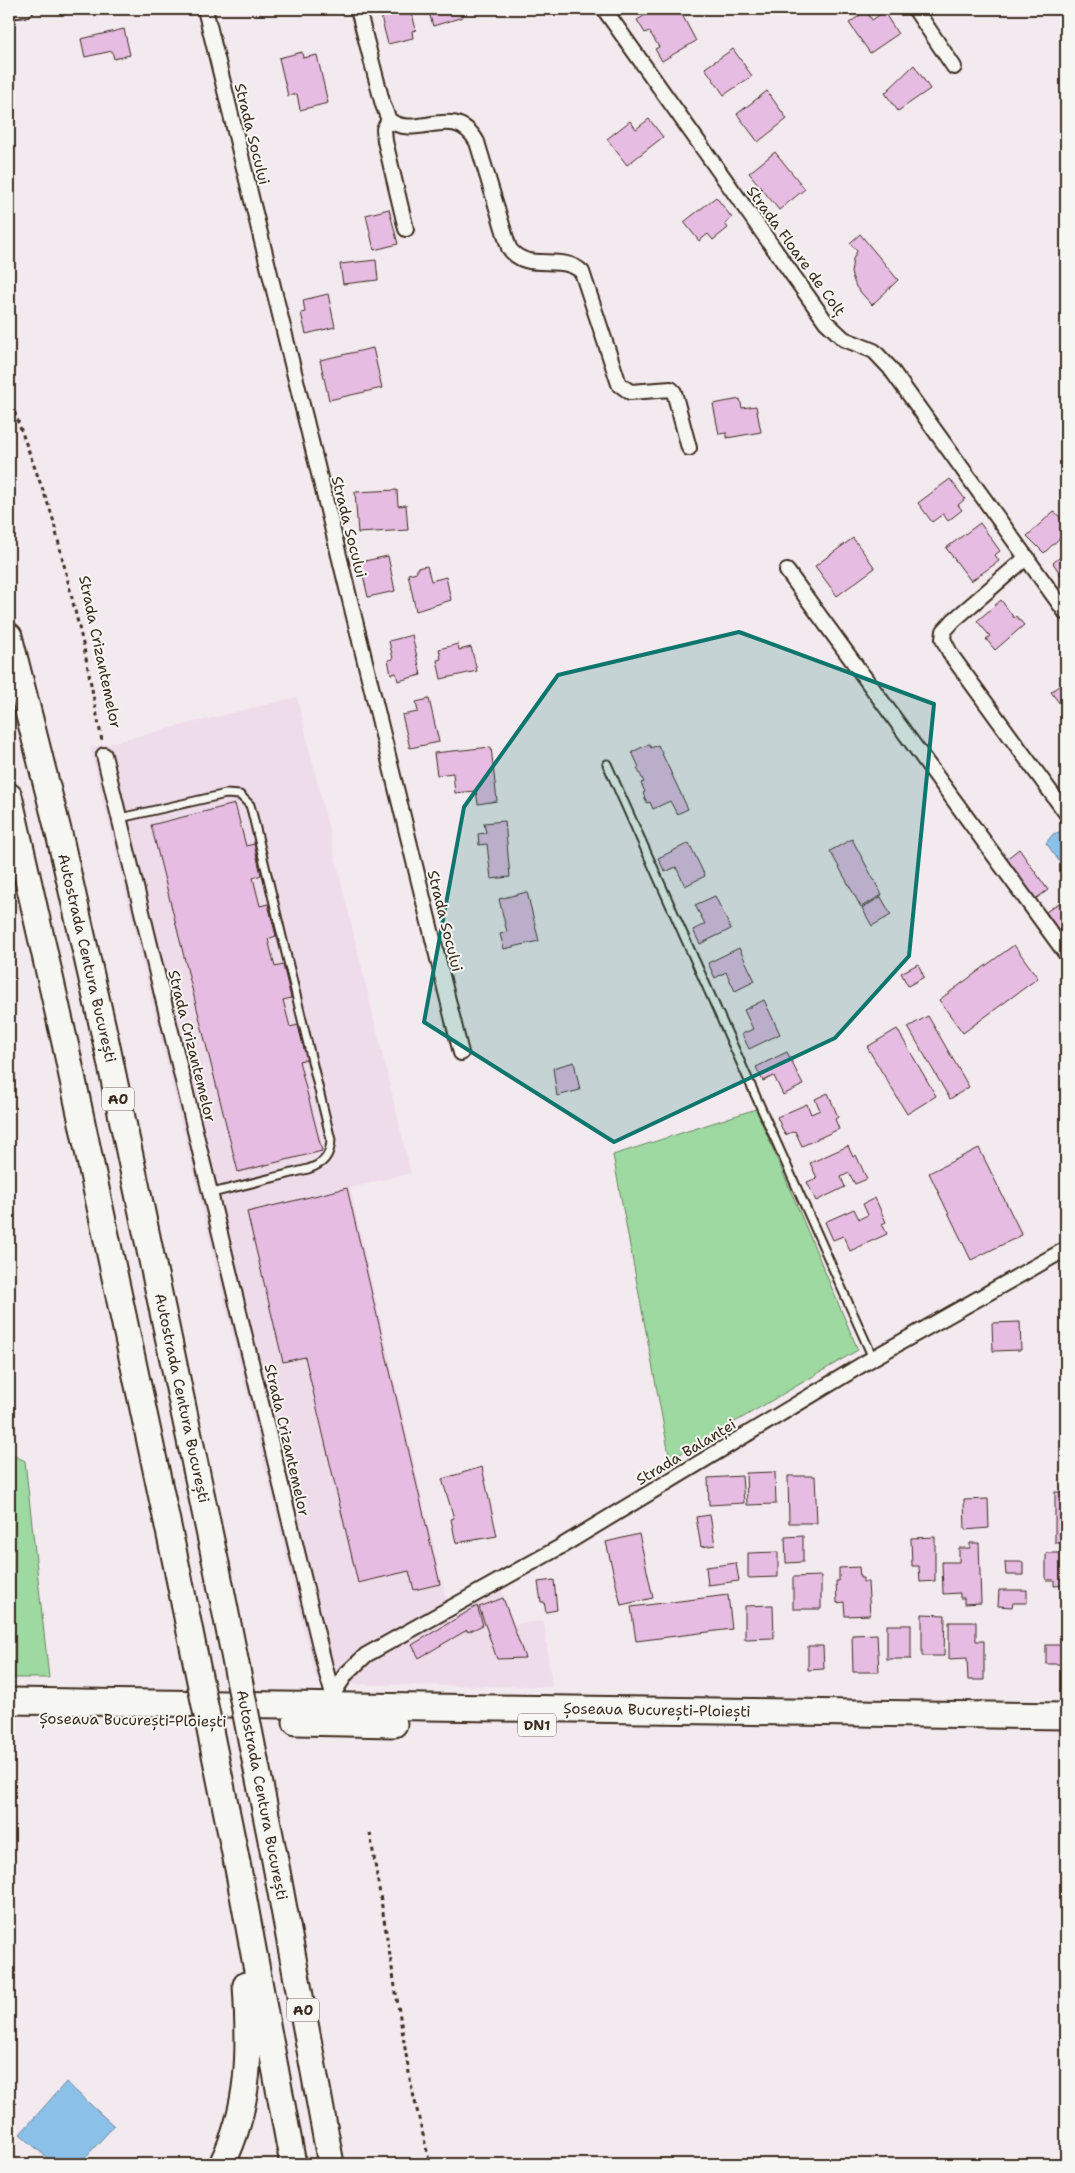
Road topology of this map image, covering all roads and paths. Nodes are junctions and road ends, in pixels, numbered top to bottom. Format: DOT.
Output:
graph roads {
  1 [pos="26,9"];
  2 [pos="205,9"];
  3 [pos="358,9"];
  4 [pos="604,9"];
  5 [pos="914,9"];
  6 [pos="9,11"];
  7 [pos="954,67"];
  8 [pos="389,120"];
  9 [pos="406,228"];
  10 [pos="9,397"];
  11 [pos="688,448"];
  12 [pos="1027,557"];
  13 [pos="787,571"];
  14 [pos="1066,614"];
  15 [pos="9,636"];
  16 [pos="104,755"];
  17 [pos="607,764"];
  18 [pos="9,796"];
  19 [pos="1066,813"];
  20 [pos="120,818"];
  21 [pos="1066,954"];
  22 [pos="461,1053"];
  23 [pos="212,1193"];
  24 [pos="1066,1249"];
  25 [pos="872,1358"];
  26 [pos="334,1700"];
  27 [pos="9,1702"];
  28 [pos="1066,1716"];
  29 [pos="9,1718"];
  30 [pos="1066,1732"];
  31 [pos="370,1833"];
  32 [pos="247,1912"];
  33 [pos="222,2164"];
  34 [pos="292,2164"];
  35 [pos="331,2164"];
  36 [pos="430,2164"];
  1 -- 6 [label="street"];
  2 -- 22 [label="street, Strada Socului"];
  3 -- 8 [label="street"];
  4 -- 12 [label="street, Strada Floare de Colț"];
  5 -- 7 [label="street"];
  8 -- 9 [label="street"];
  8 -- 11 [label="street"];
  10 -- 16 [label="path, Strada Crizantemelor"];
  12 -- 14 [label="street, Strada Floare de Colț"];
  12 -- 19 [label="street"];
  13 -- 21 [label="street"];
  15 -- 35 [label="highway, Autostrada Centura București / A0, bridge"];
  16 -- 20 [label="street, Strada Crizantemelor"];
  17 -- 25 [label="lane"];
  18 -- 32 [label="highway, A0, bridge"];
  20 -- 23 [label="street, Strada Crizantemelor"];
  20 -- 23 [label="lane"];
  23 -- 26 [label="street, Strada Crizantemelor"];
  24 -- 25 [label="street, Strada Balanței"];
  25 -- 26 [label="street, Strada Balanței"];
  26 -- 27 [label="highway, Șoseaua București-Ploiești / DN1"];
  26 -- 28 [label="highway, Șoseaua București-Ploiești / DN1"];
  29 -- 30 [label="highway, Șoseaua București-Ploiești / DN1"];
  31 -- 36 [label="path"];
  32 -- 33 [label="highway"];
  32 -- 34 [label="highway, A0"];
}
